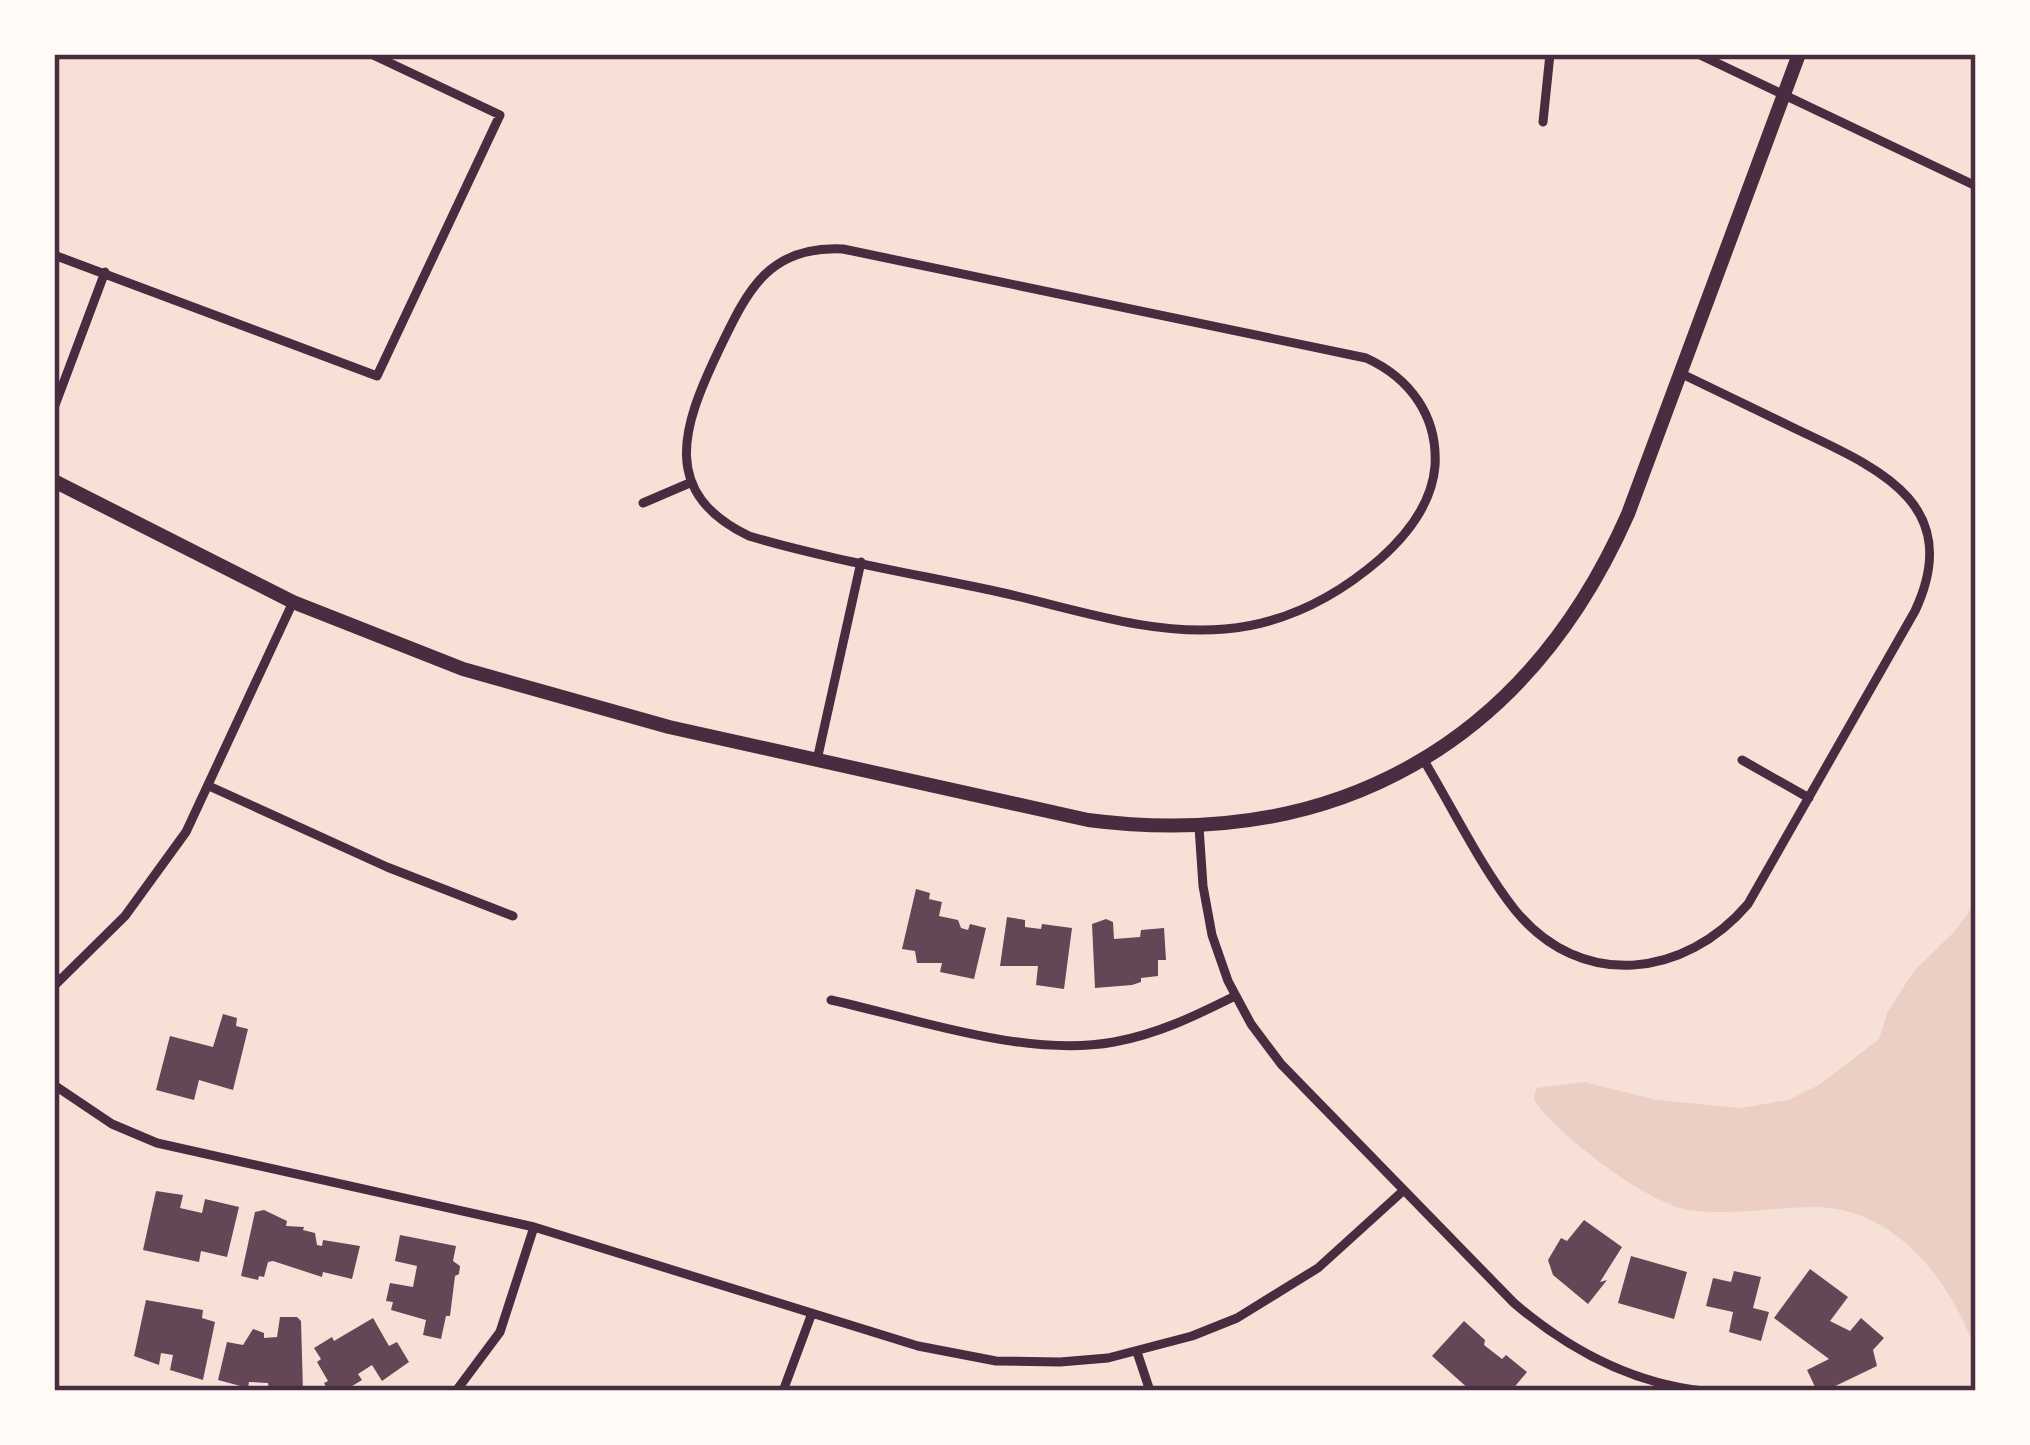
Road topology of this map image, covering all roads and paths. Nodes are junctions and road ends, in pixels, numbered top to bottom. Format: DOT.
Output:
graph roads {
  1 [pos="370,54"];
  2 [pos="1550,54"];
  3 [pos="1698,54"];
  4 [pos="1799,54"];
  5 [pos="1784,95"];
  6 [pos="1543,122"];
  7 [pos="1976,186"];
  8 [pos="54,255"];
  9 [pos="106,272"];
  10 [pos="1680,374"];
  11 [pos="54,409"];
  12 [pos="54,481"];
  13 [pos="692,482"];
  14 [pos="643,502"];
  15 [pos="861,562"];
  16 [pos="293,602"];
  17 [pos="1424,759"];
  18 [pos="817,760"];
  19 [pos="1742,760"];
  20 [pos="209,786"];
  21 [pos="1809,798"];
  22 [pos="1199,827"];
  23 [pos="513,916"];
  24 [pos="54,986"];
  25 [pos="1235,996"];
  26 [pos="830,1000"];
  27 [pos="54,1084"];
  28 [pos="1403,1190"];
  29 [pos="534,1227"];
  30 [pos="812,1313"];
  31 [pos="1137,1352"];
  32 [pos="456,1391"];
  33 [pos="783,1391"];
  34 [pos="1150,1391"];
  35 [pos="1703,1391"];
  1 -- 9 [label="street"];
  2 -- 6 [label="street"];
  3 -- 5 [label="street"];
  4 -- 5 [label="main road"];
  5 -- 7 [label="street"];
  5 -- 10 [label="main road"];
  8 -- 9 [label="street"];
  9 -- 11 [label="street"];
  10 -- 17 [label="main road"];
  10 -- 21 [label="street"];
  12 -- 16 [label="main road"];
  13 -- 14 [label="street"];
  13 -- 15 [label="street"];
  13 -- 15 [label="street"];
  15 -- 18 [label="street"];
  16 -- 18 [label="main road"];
  16 -- 20 [label="street"];
  17 -- 21 [label="street"];
  17 -- 22 [label="main road"];
  18 -- 22 [label="main road"];
  19 -- 21 [label="street"];
  20 -- 23 [label="street"];
  20 -- 24 [label="street"];
  22 -- 25 [label="street"];
  25 -- 26 [label="street"];
  25 -- 28 [label="street"];
  27 -- 29 [label="street"];
  28 -- 31 [label="street"];
  28 -- 35 [label="street"];
  29 -- 30 [label="street"];
  29 -- 32 [label="street"];
  30 -- 31 [label="street"];
  30 -- 33 [label="street"];
  31 -- 34 [label="street"];
}
